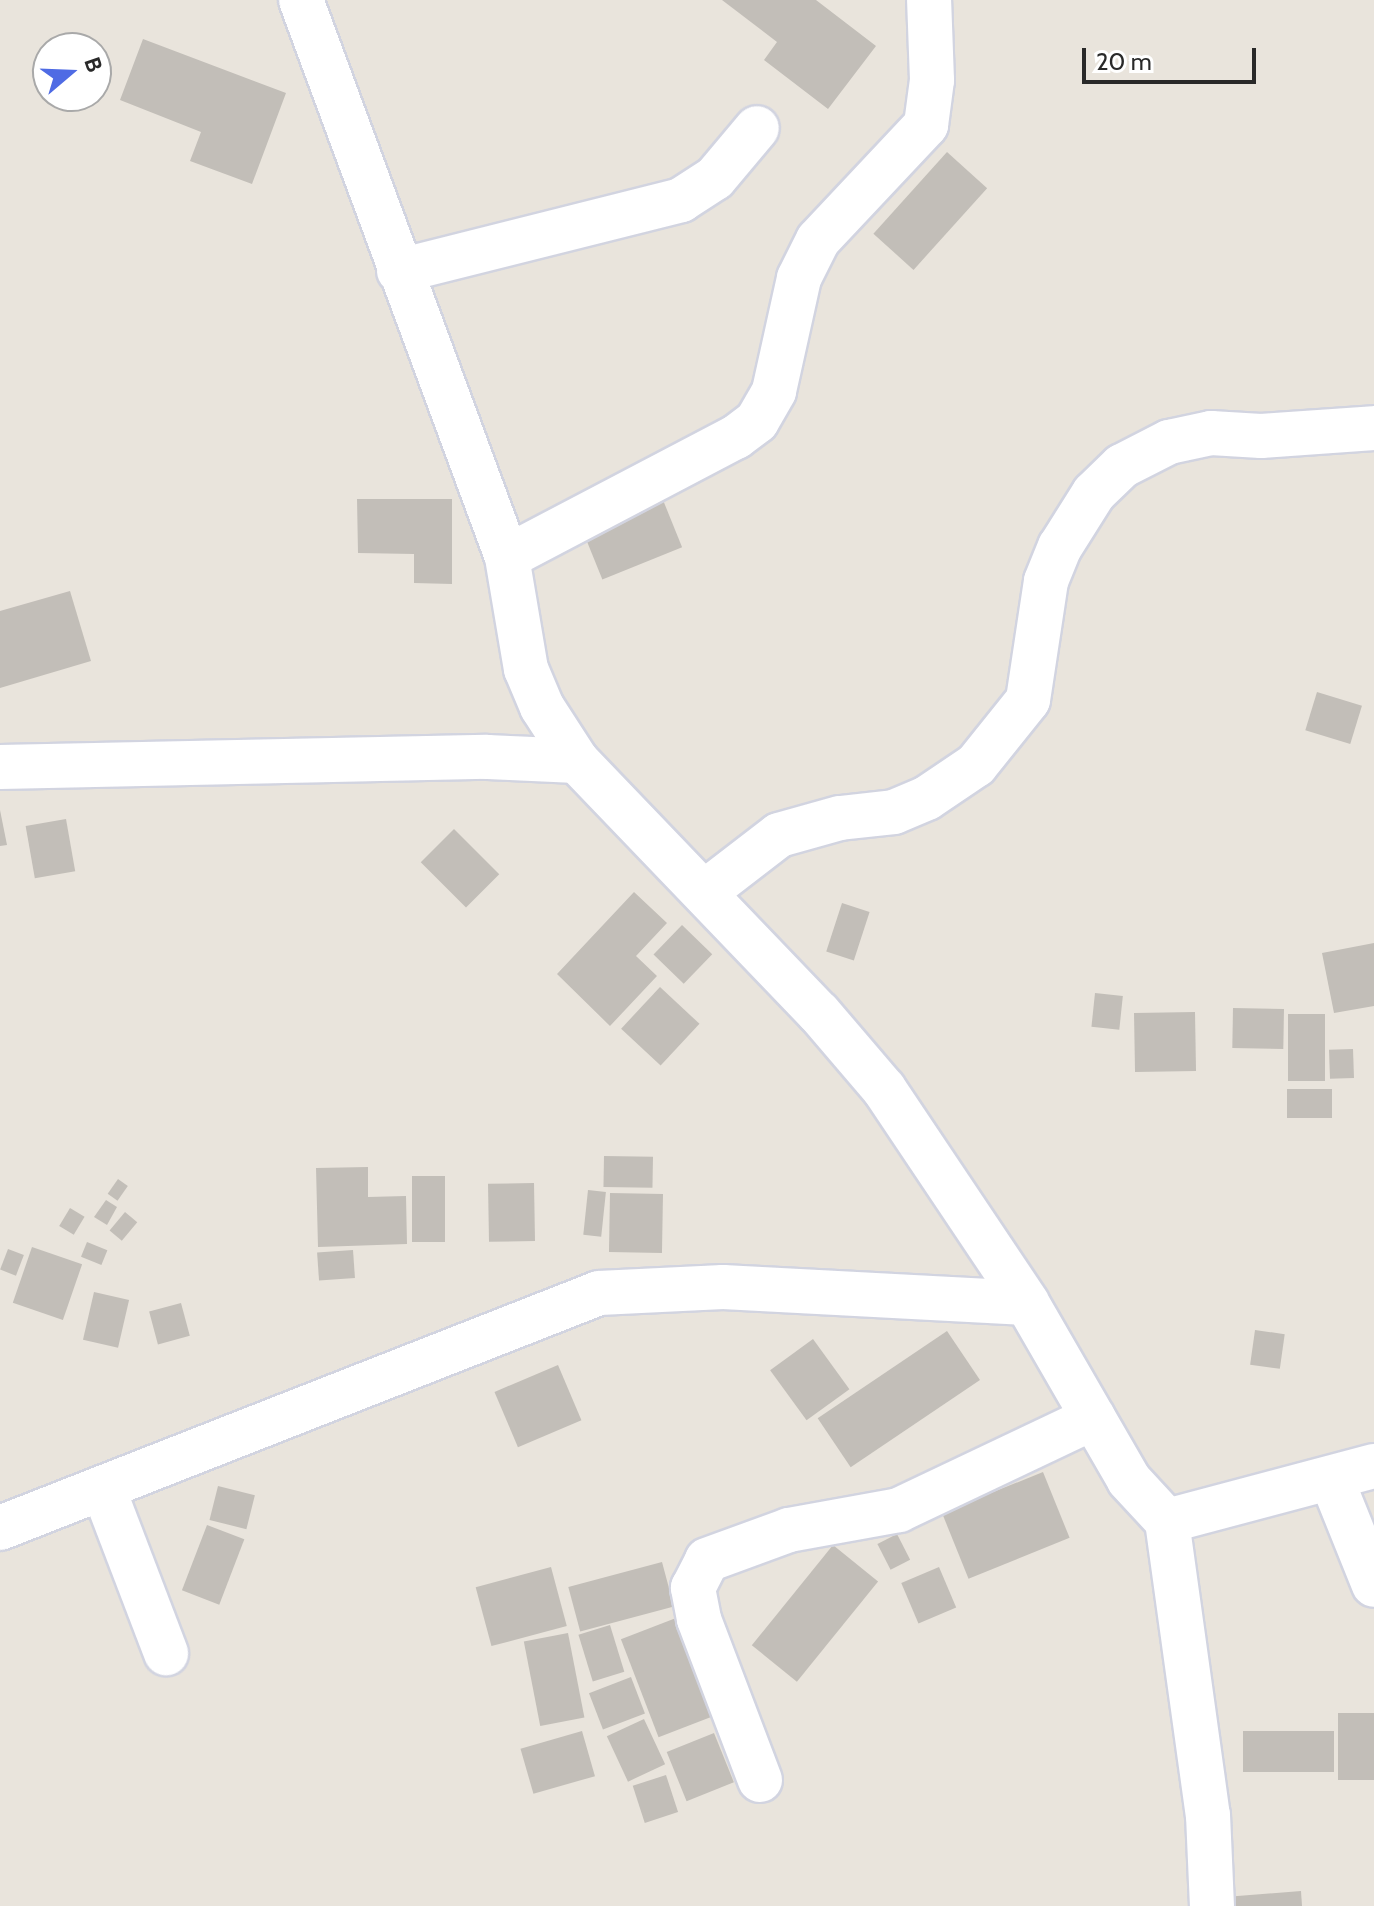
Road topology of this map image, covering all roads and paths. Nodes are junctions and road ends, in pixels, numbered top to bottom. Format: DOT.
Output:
graph roads {
  1 [pos="301,0"];
  2 [pos="929,0"];
  3 [pos="757,128"];
  4 [pos="399,271"];
  5 [pos="1374,428"];
  6 [pos="507,557"];
  7 [pos="577,761"];
  8 [pos="0,767"];
  9 [pos="705,892"];
  10 [pos="1027,1303"];
  11 [pos="1093,1418"];
  12 [pos="1374,1466"];
  13 [pos="1331,1478"];
  14 [pos="103,1488"];
  15 [pos="1167,1521"];
  16 [pos="0,1528"];
  17 [pos="1374,1585"];
  18 [pos="166,1653"];
  19 [pos="760,1780"];
  20 [pos="1212,1906"];
  1 -- 4 [label="street"];
  2 -- 6 [label="street"];
  3 -- 4 [label="street"];
  4 -- 6 [label="street"];
  5 -- 9 [label="street"];
  6 -- 7 [label="street"];
  7 -- 8 [label="street"];
  7 -- 9 [label="street"];
  9 -- 10 [label="street"];
  10 -- 11 [label="street"];
  10 -- 14 [label="street"];
  11 -- 15 [label="street"];
  11 -- 19 [label="street"];
  12 -- 13 [label="street"];
  13 -- 15 [label="street"];
  13 -- 17 [label="street"];
  14 -- 16 [label="street"];
  14 -- 18 [label="street"];
  15 -- 20 [label="street"];
}
